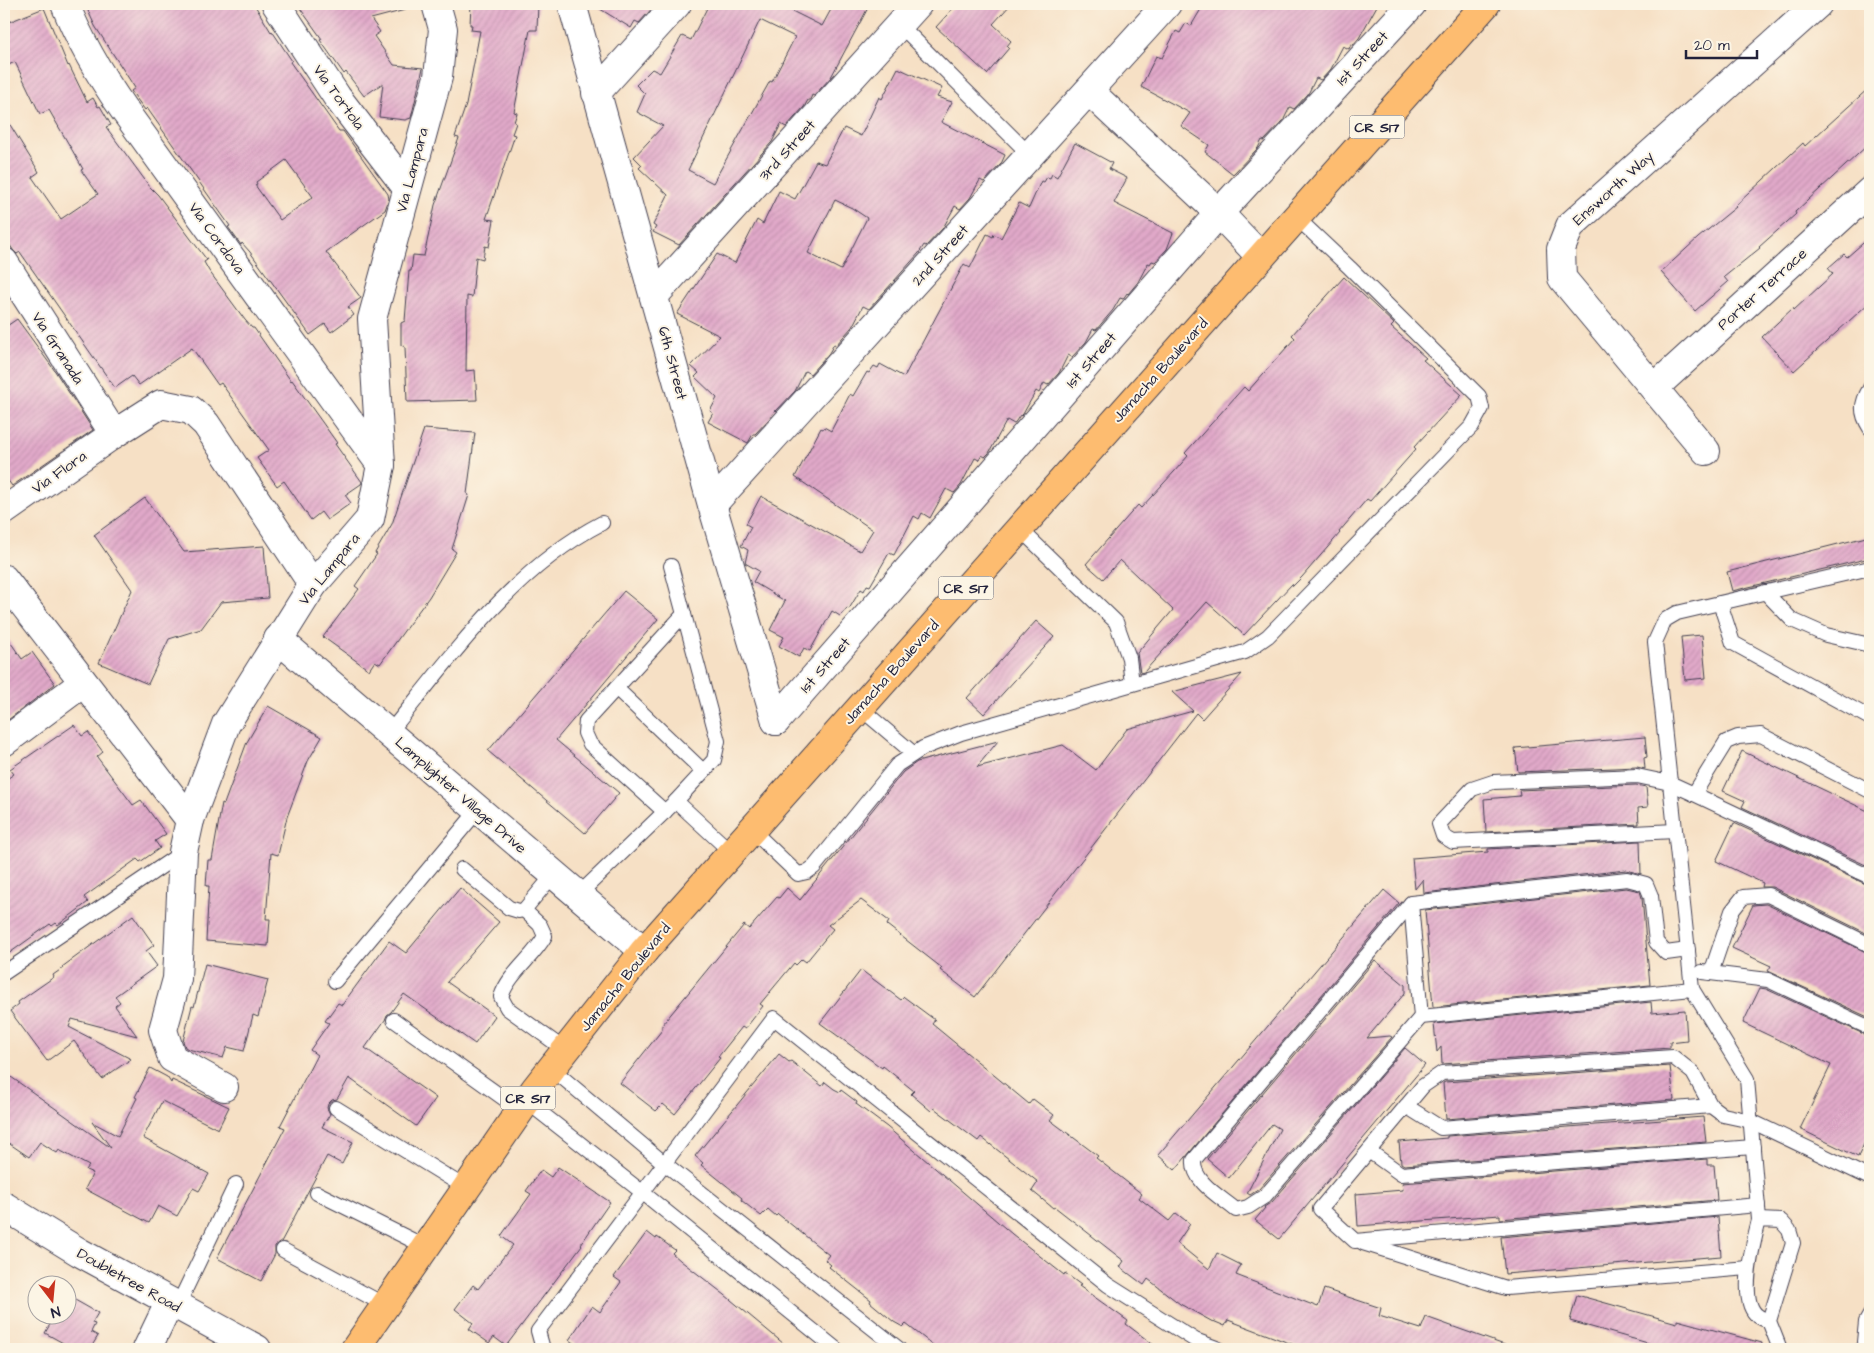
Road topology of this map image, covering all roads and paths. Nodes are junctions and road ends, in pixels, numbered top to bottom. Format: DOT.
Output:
graph roads {
  1 [pos="65,4"];
  2 [pos="276,4"];
  3 [pos="436,4"];
  4 [pos="572,4"];
  5 [pos="677,4"];
  6 [pos="1412,4"];
  7 [pos="1486,4"];
  8 [pos="1818,4"];
  9 [pos="1161,6"];
  10 [pos="912,9"];
  11 [pos="1089,91"];
  12 [pos="596,93"];
  13 [pos="1030,155"];
  14 [pos="408,188"];
  15 [pos="1870,191"];
  16 [pos="1219,213"];
  17 [pos="1296,217"];
  18 [pos="1261,257"];
  19 [pos="4,262"];
  20 [pos="12,296"];
  21 [pos="654,296"];
  22 [pos="1654,388"];
  23 [pos="1870,388"];
  24 [pos="1870,428"];
  25 [pos="114,434"];
  26 [pos="1706,451"];
  27 [pos="382,465"];
  28 [pos="712,505"];
  29 [pos="4,511"];
  30 [pos="602,523"];
  31 [pos="1020,528"];
  32 [pos="670,566"];
  33 [pos="1870,568"];
  34 [pos="4,578"];
  35 [pos="313,585"];
  36 [pos="1765,592"];
  37 [pos="1720,603"];
  38 [pos="684,614"];
  39 [pos="278,639"];
  40 [pos="1870,645"];
  41 [pos="83,683"];
  42 [pos="1132,684"];
  43 [pos="616,688"];
  44 [pos="860,708"];
  45 [pos="1870,718"];
  46 [pos="776,721"];
  47 [pos="389,733"];
  48 [pos="4,742"];
  49 [pos="912,754"];
  50 [pos="703,771"];
  51 [pos="1670,783"];
  52 [pos="1870,791"];
  53 [pos="1694,794"];
  54 [pos="676,801"];
  55 [pos="478,810"];
  56 [pos="665,812"];
  57 [pos="190,820"];
  58 [pos="752,830"];
  59 [pos="1675,831"];
  60 [pos="183,852"];
  61 [pos="731,852"];
  62 [pos="462,869"];
  63 [pos="554,874"];
  64 [pos="1870,877"];
  65 [pos="578,895"];
  66 [pos="1411,903"];
  67 [pos="524,910"];
  68 [pos="1870,945"];
  69 [pos="1688,950"];
  70 [pos="644,951"];
  71 [pos="1690,971"];
  72 [pos="4,973"];
  73 [pos="1711,973"];
  74 [pos="335,982"];
  75 [pos="1692,989"];
  76 [pos="1421,1018"];
  77 [pos="394,1020"];
  78 [pos="1870,1028"];
  79 [pos="558,1059"];
  80 [pos="224,1087"];
  81 [pos="523,1106"];
  82 [pos="1406,1106"];
  83 [pos="1711,1106"];
  84 [pos="336,1108"];
  85 [pos="1751,1121"];
  86 [pos="1753,1147"];
  87 [pos="1369,1151"];
  88 [pos="664,1163"];
  89 [pos="1870,1178"];
  90 [pos="236,1184"];
  91 [pos="466,1188"];
  92 [pos="642,1192"];
  93 [pos="317,1193"];
  94 [pos="1758,1205"];
  95 [pos="4,1206"];
  96 [pos="1759,1220"];
  97 [pos="1355,1241"];
  98 [pos="426,1247"];
  99 [pos="283,1250"];
  100 [pos="1748,1268"];
  101 [pos="173,1305"];
  102 [pos="385,1305"];
  103 [pos="1870,1315"];
  104 [pos="1769,1321"];
  105 [pos="147,1349"];
  106 [pos="256,1349"];
  107 [pos="355,1349"];
  108 [pos="543,1349"];
  109 [pos="836,1349"];
  110 [pos="900,1349"];
  111 [pos="1219,1349"];
  112 [pos="1780,1349"];
  113 [pos="1870,1349"];
  1 -- 27 [label="street, Via Cordova"];
  2 -- 14 [label="street, Via Tortola"];
  3 -- 14 [label="street, Via Lampara"];
  4 -- 12 [label="street, 6th Street"];
  5 -- 12 [label="street"];
  6 -- 16 [label="street, 1st Street"];
  7 -- 17 [label="main road, Jamacha Boulevard / CR S17"];
  8 -- 22 [label="street, Ensworth Way"];
  9 -- 11 [label="street, 2nd Street"];
  10 -- 13 [label="lane"];
  10 -- 21 [label="street, 3rd Street"];
  11 -- 13 [label="street, 2nd Street"];
  11 -- 16 [label="street"];
  12 -- 21 [label="street, 6th Street"];
  13 -- 28 [label="street, 2nd Street"];
  14 -- 27 [label="street, Via Lampara"];
  15 -- 22 [label="street, Porter Terrace"];
  16 -- 18 [label="street"];
  16 -- 46 [label="street, 1st Street"];
  17 -- 18 [label="main road, Jamacha Boulevard / CR S17"];
  17 -- 42 [label="lane"];
  18 -- 31 [label="main road, Jamacha Boulevard / CR S17"];
  19 -- 20 [label="street, Via Granada"];
  20 -- 25 [label="street, Via Granada"];
  21 -- 28 [label="street, 6th Street"];
  22 -- 26 [label="street, Ensworth Way"];
  23 -- 24 [label="lane"];
  25 -- 29 [label="street, Via Flora"];
  25 -- 35 [label="street"];
  27 -- 35 [label="street, Via Lampara"];
  28 -- 46 [label="street, 6th Street"];
  30 -- 47 [label="lane"];
  31 -- 42 [label="lane"];
  31 -- 44 [label="main road, Jamacha Boulevard / CR S17"];
  32 -- 38 [label="lane"];
  33 -- 36 [label="lane"];
  34 -- 41 [label="street"];
  35 -- 39 [label="street, Via Lampara"];
  36 -- 37 [label="lane"];
  36 -- 40 [label="lane"];
  37 -- 45 [label="lane"];
  37 -- 51 [label="lane"];
  38 -- 43 [label="lane"];
  38 -- 50 [label="lane"];
  39 -- 47 [label="street, Lamplighter Village Drive"];
  39 -- 57 [label="street, Via Lampara"];
  41 -- 48 [label="street"];
  41 -- 57 [label="street"];
  42 -- 49 [label="lane"];
  43 -- 50 [label="lane"];
  43 -- 56 [label="lane"];
  44 -- 49 [label="lane"];
  44 -- 58 [label="main road, Jamacha Boulevard / CR S17"];
  47 -- 55 [label="street, Lamplighter Village Drive"];
  49 -- 58 [label="lane"];
  50 -- 54 [label="lane"];
  51 -- 53 [label="lane"];
  51 -- 59 [label="lane"];
  51 -- 59 [label="lane"];
  52 -- 53 [label="lane"];
  53 -- 64 [label="lane"];
  54 -- 56 [label="lane"];
  54 -- 61 [label="lane"];
  55 -- 63 [label="street, Lamplighter Village Drive"];
  55 -- 74 [label="lane"];
  56 -- 65 [label="lane"];
  57 -- 60 [label="street, Via Lampara"];
  58 -- 61 [label="main road, Jamacha Boulevard / CR S17"];
  59 -- 69 [label="lane"];
  60 -- 72 [label="lane"];
  60 -- 80 [label="street, Via Lampara"];
  61 -- 70 [label="main road, Jamacha Boulevard / CR S17"];
  62 -- 67 [label="lane"];
  63 -- 65 [label="street, Lamplighter Village Drive"];
  63 -- 67 [label="lane"];
  65 -- 70 [label="street, Lamplighter Village Drive"];
  66 -- 69 [label="lane"];
  66 -- 76 [label="lane"];
  66 -- 76 [label="lane"];
  67 -- 79 [label="lane"];
  68 -- 73 [label="lane"];
  69 -- 71 [label="lane"];
  70 -- 79 [label="main road, Jamacha Boulevard / CR S17"];
  71 -- 73 [label="lane"];
  71 -- 75 [label="lane"];
  73 -- 78 [label="lane"];
  75 -- 76 [label="lane"];
  75 -- 85 [label="lane"];
  77 -- 81 [label="lane"];
  79 -- 81 [label="main road, Jamacha Boulevard / CR S17"];
  79 -- 88 [label="lane"];
  81 -- 91 [label="main road, Jamacha Boulevard / CR S17"];
  81 -- 92 [label="lane"];
  82 -- 83 [label="lane"];
  82 -- 83 [label="lane"];
  82 -- 87 [label="lane"];
  83 -- 85 [label="lane"];
  84 -- 91 [label="lane"];
  85 -- 86 [label="lane"];
  85 -- 89 [label="lane"];
  86 -- 87 [label="lane"];
  86 -- 94 [label="lane"];
  87 -- 97 [label="lane"];
  88 -- 92 [label="lane"];
  88 -- 110 [label="lane"];
  88 -- 111 [label="lane"];
  90 -- 101 [label="lane"];
  91 -- 98 [label="main road, Jamacha Boulevard / CR S17"];
  92 -- 108 [label="lane"];
  92 -- 109 [label="lane"];
  93 -- 98 [label="lane"];
  94 -- 96 [label="lane"];
  94 -- 97 [label="lane"];
  95 -- 101 [label="street, Doubletree Road"];
  96 -- 100 [label="lane"];
  96 -- 104 [label="lane"];
  97 -- 100 [label="lane"];
  98 -- 102 [label="main road, Jamacha Boulevard / CR S17"];
  99 -- 102 [label="lane"];
  100 -- 104 [label="lane"];
  101 -- 105 [label="street"];
  101 -- 106 [label="street, Doubletree Road"];
  102 -- 107 [label="main road, Jamacha Boulevard / CR S17"];
  103 -- 113 [label="lane"];
  104 -- 112 [label="lane"];
}
